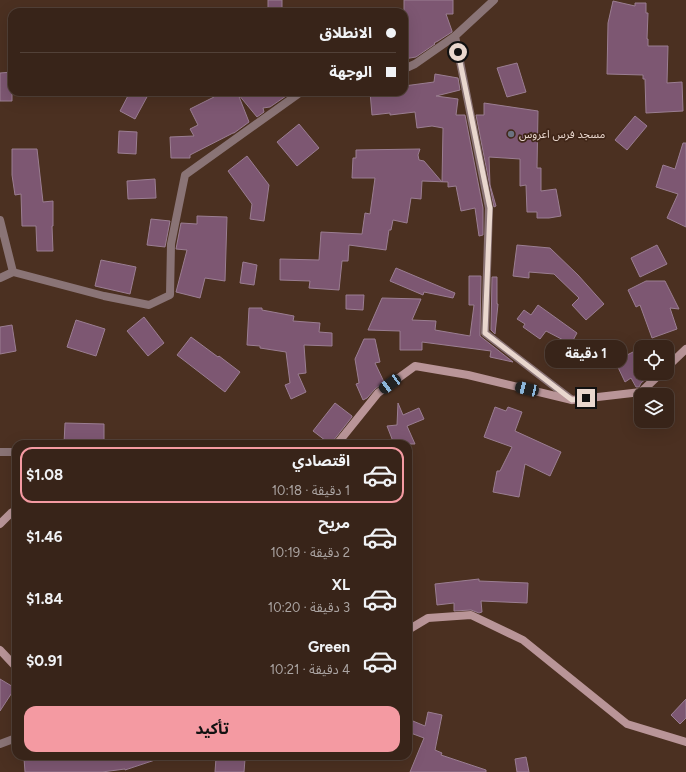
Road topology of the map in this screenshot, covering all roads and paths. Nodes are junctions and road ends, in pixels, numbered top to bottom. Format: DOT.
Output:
graph roads {
  1 [pos="494,0"];
  2 [pos="455,36"];
  3 [pos="408,67"];
  4 [pos="295,96"];
  5 [pos="0,220"];
  6 [pos="13,272"];
  7 [pos="0,278"];
  8 [pos="686,349"];
  9 [pos="674,360"];
  10 [pos="654,380"];
  11 [pos="572,400"];
  12 [pos="340,440"];
  13 [pos="0,452"];
  14 [pos="12,452"];
  15 [pos="12,512"];
  16 [pos="0,524"];
  17 [pos="412,628"];
  18 [pos="0,650"];
  19 [pos="12,663"];
  20 [pos="12,740"];
  21 [pos="686,742"];
  22 [pos="0,744"];
  1 -- 2 [label="street"];
  2 -- 3 [label="street"];
  2 -- 11 [label="street"];
  4 -- 6 [label="street"];
  5 -- 6 [label="street"];
  6 -- 7 [label="street"];
  8 -- 9 [label="street"];
  10 -- 11 [label="street"];
  11 -- 12 [label="street"];
  13 -- 14 [label="street"];
  15 -- 16 [label="street"];
  17 -- 21 [label="street"];
  18 -- 19 [label="street"];
  20 -- 22 [label="street"];
}
